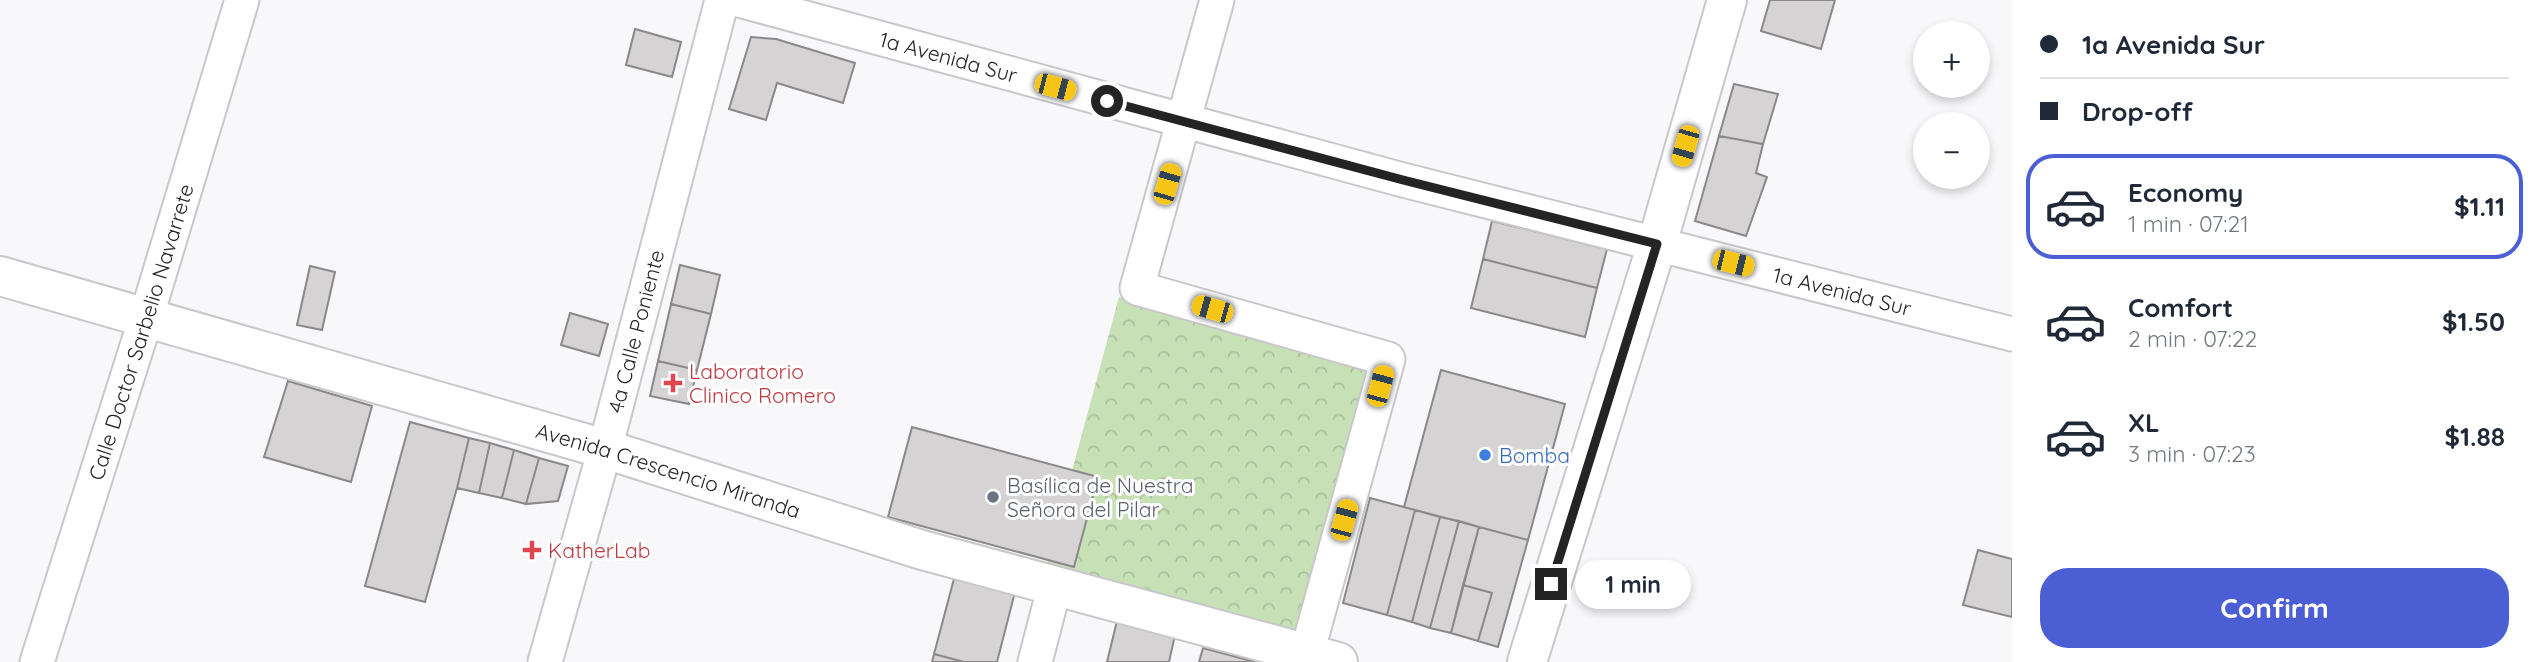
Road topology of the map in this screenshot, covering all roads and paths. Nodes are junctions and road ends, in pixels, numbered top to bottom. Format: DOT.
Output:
graph roads {
  1 [pos="242,0"];
  2 [pos="722,0"];
  3 [pos="739,0"];
  4 [pos="1217,0"];
  5 [pos="1727,0"];
  6 [pos="1185,122"];
  7 [pos="1657,244"];
  8 [pos="0,276"];
  9 [pos="146,318"];
  10 [pos="2012,334"];
  11 [pos="605,449"];
  12 [pos="1055,585"];
  13 [pos="1323,658"];
  14 [pos="37,662"];
  15 [pos="545,662"];
  16 [pos="1035,662"];
  17 [pos="1527,662"];
  1 -- 9 [label="street, Calle Doctor Sarbelio Navarrete"];
  2 -- 11 [label="street, 4a Calle Poniente"];
  3 -- 6 [label="street, 1a Avenida Sur"];
  4 -- 6 [label="street"];
  5 -- 7 [label="main road"];
  6 -- 7 [label="street, 1a Avenida Sur"];
  6 -- 13 [label="street"];
  7 -- 10 [label="street, 1a Avenida Sur"];
  7 -- 17 [label="main road"];
  8 -- 9 [label="main road, Avenida Crescencio Miranda"];
  9 -- 11 [label="main road, Avenida Crescencio Miranda"];
  9 -- 14 [label="street, Calle Doctor Sarbelio Navarrete"];
  11 -- 12 [label="main road, Avenida Crescencio Miranda"];
  11 -- 15 [label="street, 4a Calle Poniente"];
  12 -- 13 [label="main road, Avenida Crescencio Miranda"];
  12 -- 16 [label="street"];
}
